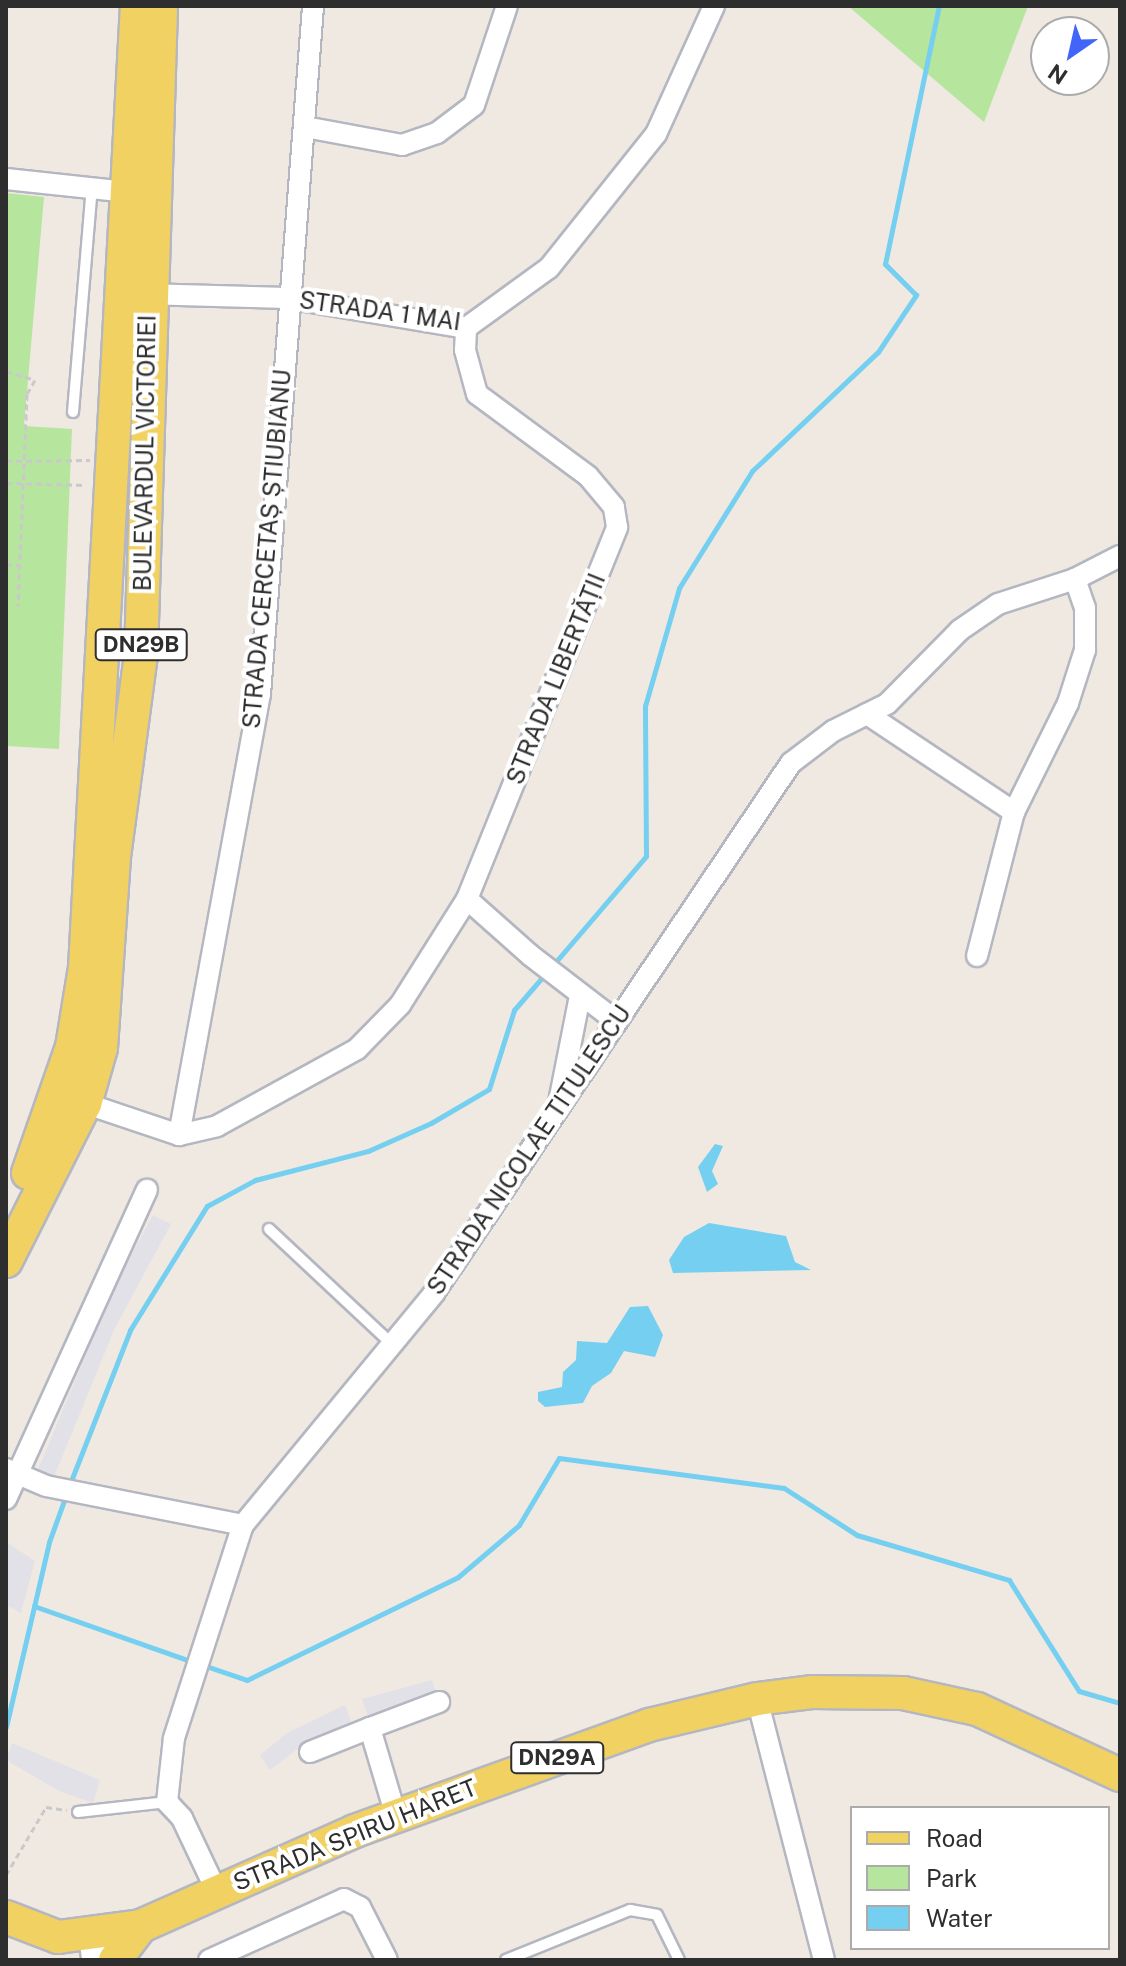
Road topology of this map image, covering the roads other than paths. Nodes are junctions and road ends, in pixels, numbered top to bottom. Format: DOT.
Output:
graph roads {
  1 [pos="137,6"];
  2 [pos="161,6"];
  3 [pos="313,6"];
  4 [pos="507,6"];
  5 [pos="714,6"];
  6 [pos="305,127"];
  7 [pos="6,179"];
  8 [pos="93,184"];
  9 [pos="143,194"];
  10 [pos="134,294"];
  11 [pos="287,298"];
  12 [pos="466,328"];
  13 [pos="73,412"];
  14 [pos="1120,556"];
  15 [pos="1075,579"];
  16 [pos="867,714"];
  17 [pos="1014,812"];
  18 [pos="467,899"];
  19 [pos="977,956"];
  20 [pos="580,996"];
  21 [pos="616,1021"];
  22 [pos="72,1099"];
  23 [pos="557,1117"];
  24 [pos="179,1135"];
  25 [pos="147,1190"];
  26 [pos="6,1217"];
  27 [pos="269,1229"];
  28 [pos="6,1261"];
  29 [pos="391,1343"];
  30 [pos="13,1472"];
  31 [pos="6,1499"];
  32 [pos="243,1525"];
  33 [pos="757,1699"];
  34 [pos="439,1702"];
  35 [pos="370,1728"];
  36 [pos="310,1752"];
  37 [pos="1120,1775"];
  38 [pos="167,1802"];
  39 [pos="78,1812"];
  40 [pos="396,1816"];
  41 [pos="216,1890"];
  42 [pos="13,1920"];
  43 [pos="141,1926"];
  44 [pos="82,1950"];
  45 [pos="115,1960"];
  46 [pos="209,1960"];
  47 [pos="387,1960"];
  48 [pos="506,1960"];
  49 [pos="679,1960"];
  50 [pos="824,1960"];
  1 -- 9 [label="main road, BULEVARDUL VICTORIEI / DN29B"];
  2 -- 9 [label="main road, BULEVARDUL VICTORIEI / DN29B"];
  3 -- 6 [label="street, STRADA CERCETAȘ ȘTIUBIANU"];
  4 -- 6 [label="street"];
  5 -- 12 [label="street, STRADA 1 MAI"];
  6 -- 11 [label="street, STRADA CERCETAȘ ȘTIUBIANU"];
  7 -- 8 [label="street"];
  8 -- 9 [label="street"];
  8 -- 13 [label="lane"];
  9 -- 10 [label="main road, BULEVARDUL VICTORIEI / DN29B"];
  10 -- 11 [label="street, STRADA 1 MAI"];
  10 -- 22 [label="main road, BULEVARDUL VICTORIEI / DN29B"];
  10 -- 22 [label="main road, BULEVARDUL VICTORIEI / DN29B"];
  11 -- 12 [label="street, STRADA 1 MAI"];
  11 -- 24 [label="street, STRADA CERCETAȘ ȘTIUBIANU"];
  12 -- 18 [label="street, STRADA LIBERTĂȚII"];
  14 -- 15 [label="street, STRADA NICOLAE TITULESCU"];
  15 -- 16 [label="street, STRADA NICOLAE TITULESCU"];
  15 -- 17 [label="street"];
  16 -- 17 [label="street"];
  16 -- 21 [label="street, STRADA NICOLAE TITULESCU"];
  17 -- 19 [label="street"];
  18 -- 20 [label="street"];
  18 -- 24 [label="street, STRADA LIBERTĂȚII"];
  20 -- 21 [label="street"];
  20 -- 23 [label="street"];
  21 -- 23 [label="street, STRADA NICOLAE TITULESCU"];
  22 -- 24 [label="street"];
  22 -- 26 [label="main road, BULEVARDUL VICTORIEI / DN29B"];
  22 -- 28 [label="main road, BULEVARDUL VICTORIEI / DN29B"];
  23 -- 29 [label="street, STRADA NICOLAE TITULESCU"];
  25 -- 30 [label="street"];
  27 -- 29 [label="lane"];
  29 -- 32 [label="street, STRADA NICOLAE TITULESCU"];
  30 -- 31 [label="street"];
  30 -- 32 [label="street"];
  32 -- 38 [label="street, STRADA NICOLAE TITULESCU"];
  33 -- 37 [label="main road, STRADA SPIRU HARET / DN29A"];
  33 -- 40 [label="main road, STRADA SPIRU HARET / DN29A"];
  33 -- 50 [label="street"];
  34 -- 35 [label="street"];
  35 -- 36 [label="street"];
  35 -- 40 [label="street"];
  38 -- 39 [label="lane"];
  38 -- 41 [label="street"];
  40 -- 41 [label="main road, STRADA SPIRU HARET / DN29A"];
  41 -- 43 [label="main road, STRADA SPIRU HARET / DN29A"];
  42 -- 44 [label="main road, STRADA SPIRU HARET / DN29A"];
  43 -- 44 [label="main road, STRADA SPIRU HARET / DN29A"];
  43 -- 45 [label="main road"];
  46 -- 47 [label="street"];
  48 -- 49 [label="lane"];
}
